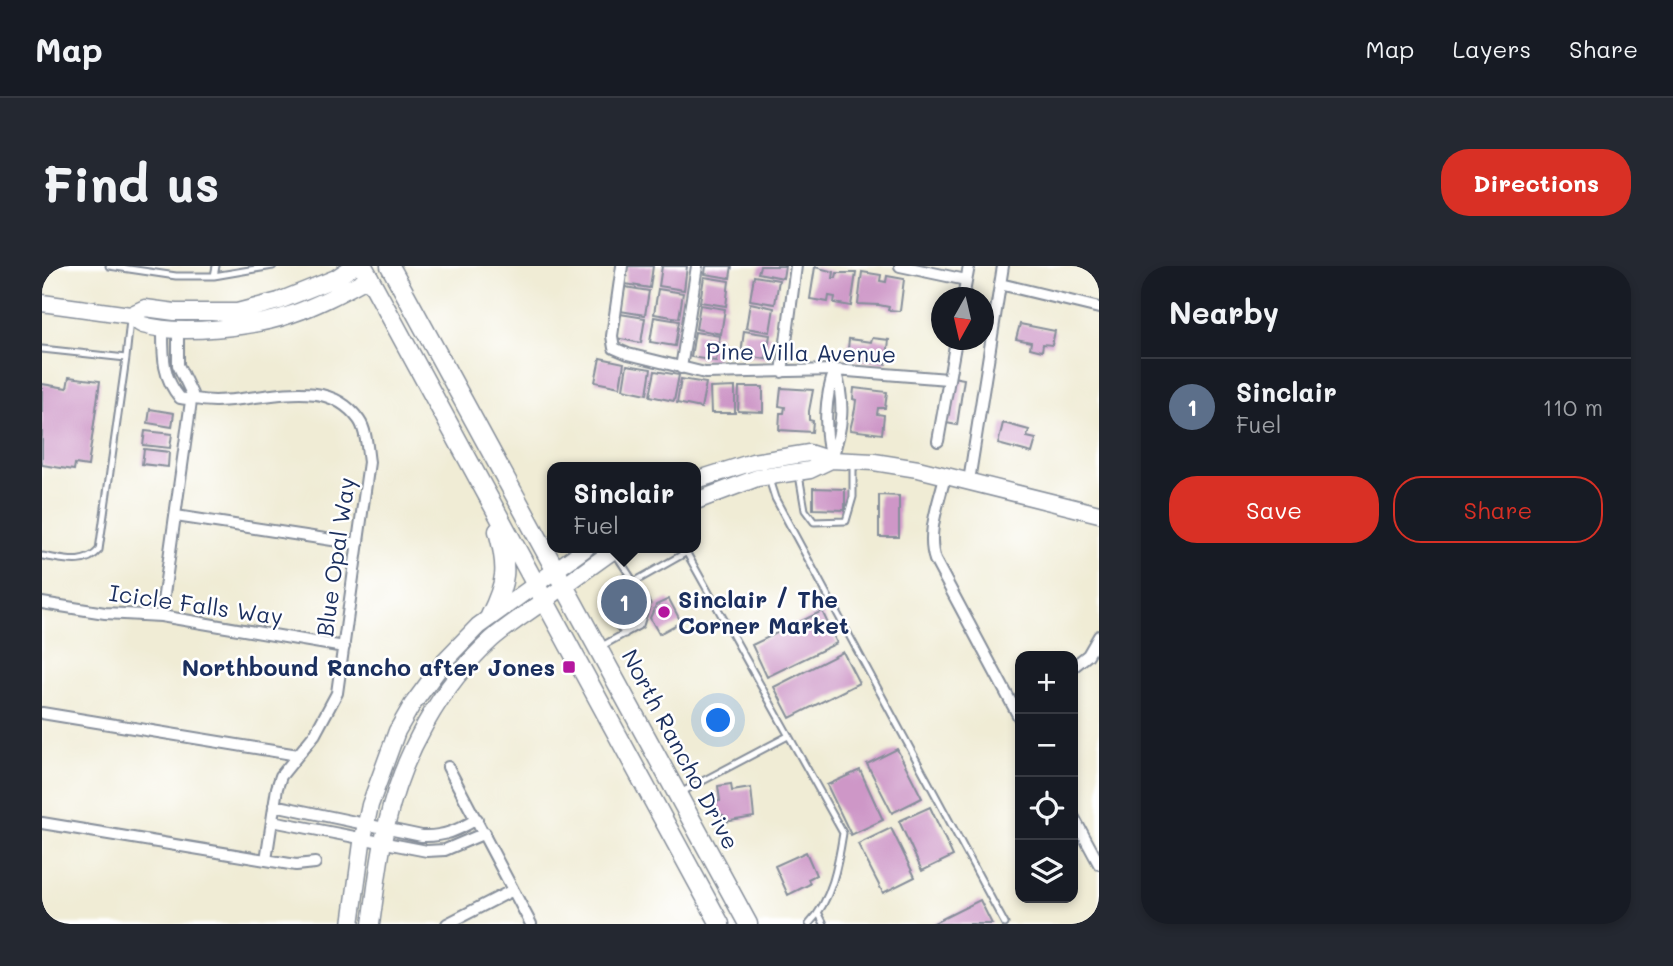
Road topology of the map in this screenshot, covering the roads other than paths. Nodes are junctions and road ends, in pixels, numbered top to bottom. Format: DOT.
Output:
graph roads {
  1 [pos="109,266"];
  2 [pos="216,266"];
  3 [pos="273,266"];
  4 [pos="354,266"];
  5 [pos="389,266"];
  6 [pos="622,266"];
  7 [pos="697,266"];
  8 [pos="796,266"];
  9 [pos="900,266"];
  10 [pos="969,266"];
  11 [pos="1003,266"];
  12 [pos="367,272"];
  13 [pos="214,276"];
  14 [pos="966,280"];
  15 [pos="1000,284"];
  16 [pos="965,287"];
  17 [pos="42,303"];
  18 [pos="1099,309"];
  19 [pos="130,315"];
  20 [pos="170,328"];
  21 [pos="42,349"];
  22 [pos="954,350"];
  23 [pos="126,358"];
  24 [pos="681,368"];
  25 [pos="835,370"];
  26 [pos="782,372"];
  27 [pos="948,379"];
  28 [pos="184,381"];
  29 [pos="173,389"];
  30 [pos="191,398"];
  31 [pos="828,400"];
  32 [pos="841,400"];
  33 [pos="938,441"];
  34 [pos="831,460"];
  35 [pos="853,460"];
  36 [pos="799,471"];
  37 [pos="719,472"];
  38 [pos="768,476"];
  39 [pos="945,476"];
  40 [pos="701,478"];
  41 [pos="969,481"];
  42 [pos="701,490"];
  43 [pos="488,497"];
  44 [pos="701,499"];
  45 [pos="1099,514"];
  46 [pos="176,516"];
  47 [pos="358,544"];
  48 [pos="582,553"];
  49 [pos="608,553"];
  50 [pos="617,553"];
  51 [pos="680,553"];
  52 [pos="687,553"];
  53 [pos="42,556"];
  54 [pos="629,575"];
  55 [pos="560,579"];
  56 [pos="635,582"];
  57 [pos="540,593"];
  58 [pos="42,603"];
  59 [pos="162,616"];
  60 [pos="489,616"];
  61 [pos="625,634"];
  62 [pos="1099,636"];
  63 [pos="344,647"];
  64 [pos="599,648"];
  65 [pos="1078,663"];
  66 [pos="1015,698"];
  67 [pos="42,713"];
  68 [pos="788,736"];
  69 [pos="298,755"];
  70 [pos="448,767"];
  71 [pos="677,794"];
  72 [pos="274,805"];
  73 [pos="306,811"];
  74 [pos="477,820"];
  75 [pos="272,821"];
  76 [pos="42,823"];
  77 [pos="1078,825"];
  78 [pos="302,827"];
  79 [pos="364,830"];
  80 [pos="455,831"];
  81 [pos="485,833"];
  82 [pos="384,835"];
  83 [pos="461,844"];
  84 [pos="266,860"];
  85 [pos="314,863"];
  86 [pos="1099,863"];
  87 [pos="513,890"];
  88 [pos="819,914"];
  89 [pos="351,924"];
  90 [pos="371,924"];
  91 [pos="447,924"];
  92 [pos="531,924"];
  93 [pos="720,924"];
  94 [pos="748,924"];
  95 [pos="809,924"];
  96 [pos="824,924"];
  97 [pos="1005,924"];
  1 -- 13 [label="lane"];
  2 -- 13 [label="lane"];
  3 -- 13 [label="lane"];
  4 -- 19 [label="main road"];
  5 -- 12 [label="main road"];
  5 -- 55 [label="main road, North Rancho Drive"];
  6 -- 24 [label="street, Pine Villa Avenue"];
  7 -- 24 [label="street"];
  8 -- 26 [label="street"];
  9 -- 14 [label="street"];
  10 -- 14 [label="street"];
  11 -- 15 [label="street"];
  12 -- 20 [label="main road"];
  12 -- 43 [label="main road"];
  14 -- 16 [label="street"];
  15 -- 18 [label="street"];
  15 -- 41 [label="street"];
  17 -- 19 [label="main road"];
  19 -- 20 [label="main road"];
  19 -- 23 [label="lane"];
  20 -- 28 [label="street"];
  20 -- 29 [label="street"];
  21 -- 23 [label="lane"];
  22 -- 27 [label="street"];
  23 -- 53 [label="lane"];
  24 -- 26 [label="street, Pine Villa Avenue"];
  25 -- 26 [label="street, Pine Villa Avenue"];
  25 -- 27 [label="street, Pine Villa Avenue"];
  25 -- 31 [label="street"];
  25 -- 32 [label="street"];
  27 -- 33 [label="street"];
  28 -- 29 [label="lane"];
  28 -- 30 [label="street"];
  29 -- 30 [label="street, Blue Opal Way"];
  30 -- 46 [label="street"];
  30 -- 47 [label="street, Blue Opal Way"];
  31 -- 32 [label="lane"];
  31 -- 34 [label="street"];
  32 -- 34 [label="street"];
  34 -- 35 [label="main road"];
  34 -- 36 [label="main road"];
  34 -- 37 [label="main road"];
  35 -- 36 [label="lane"];
  35 -- 39 [label="main road"];
  36 -- 38 [label="main road"];
  37 -- 40 [label="main road"];
  37 -- 42 [label="main road"];
  38 -- 44 [label="main road"];
  38 -- 97 [label="lane"];
  39 -- 41 [label="main road"];
  39 -- 66 [label="street"];
  41 -- 45 [label="main road"];
  43 -- 57 [label="main road"];
  43 -- 60 [label="main road"];
  46 -- 47 [label="street"];
  46 -- 59 [label="street"];
  47 -- 63 [label="street, Blue Opal Way"];
  48 -- 55 [label="main road"];
  49 -- 55 [label="main road"];
  50 -- 54 [label="lane"];
  51 -- 56 [label="lane"];
  52 -- 68 [label="lane"];
  54 -- 56 [label="lane"];
  54 -- 61 [label="lane"];
  55 -- 57 [label="main road"];
  55 -- 64 [label="main road, North Rancho Drive"];
  56 -- 61 [label="lane"];
  57 -- 60 [label="main road"];
  57 -- 82 [label="main road"];
  57 -- 93 [label="main road"];
  58 -- 59 [label="street, Icicle Falls Way"];
  59 -- 63 [label="street, Icicle Falls Way"];
  60 -- 79 [label="main road"];
  61 -- 64 [label="lane"];
  62 -- 65 [label="street"];
  63 -- 69 [label="street, Blue Opal Way"];
  64 -- 71 [label="main road, North Rancho Drive"];
  67 -- 69 [label="street"];
  68 -- 71 [label="lane"];
  68 -- 88 [label="lane"];
  69 -- 72 [label="street, Blue Opal Way"];
  70 -- 74 [label="street"];
  71 -- 94 [label="main road, North Rancho Drive"];
  72 -- 73 [label="street"];
  72 -- 75 [label="street, Blue Opal Way"];
  73 -- 78 [label="lane"];
  73 -- 79 [label="street"];
  74 -- 80 [label="street"];
  74 -- 81 [label="street"];
  75 -- 78 [label="street"];
  75 -- 84 [label="street, Blue Opal Way"];
  76 -- 84 [label="street"];
  77 -- 86 [label="street"];
  78 -- 79 [label="street"];
  79 -- 82 [label="street"];
  79 -- 82 [label="street"];
  79 -- 89 [label="main road"];
  80 -- 82 [label="street"];
  80 -- 83 [label="lane"];
  81 -- 83 [label="street"];
  81 -- 87 [label="street"];
  82 -- 83 [label="street"];
  82 -- 90 [label="main road"];
  84 -- 85 [label="street"];
  87 -- 91 [label="street"];
  87 -- 92 [label="street"];
  88 -- 95 [label="lane"];
  88 -- 96 [label="lane"];
}
